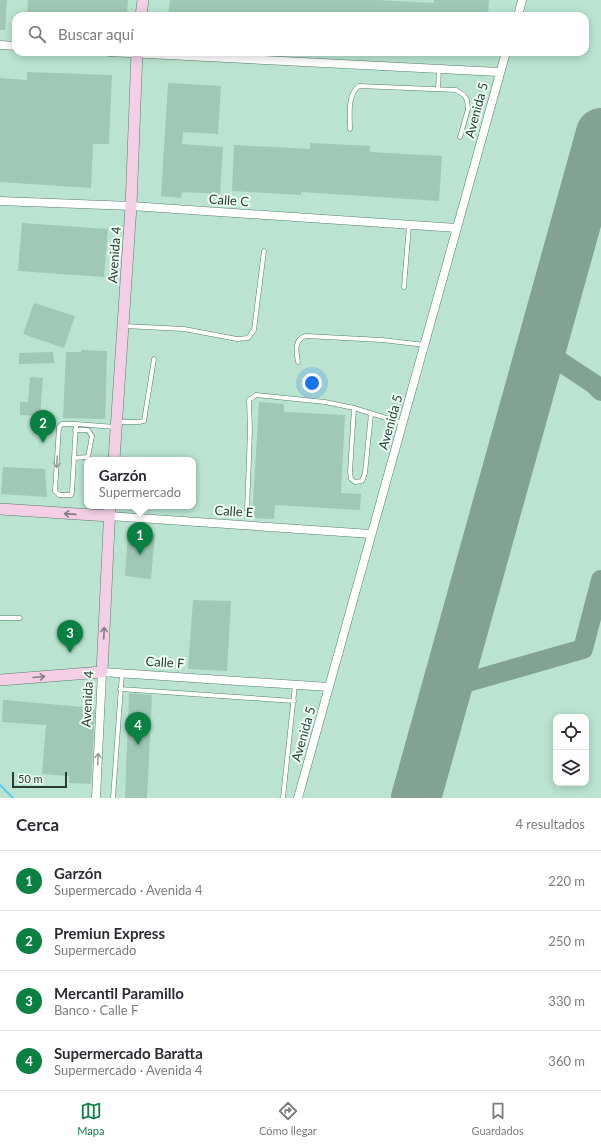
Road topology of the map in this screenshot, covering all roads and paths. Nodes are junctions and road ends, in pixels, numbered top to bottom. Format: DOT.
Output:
graph roads {
  1 [pos="143,0"];
  2 [pos="522,0"];
  3 [pos="142,12"];
  4 [pos="519,12"];
  5 [pos="0,45"];
  6 [pos="12,46"];
  7 [pos="137,56"];
  8 [pos="194,56"];
  9 [pos="505,56"];
  10 [pos="439,69"];
  11 [pos="499,72"];
  12 [pos="438,89"];
  13 [pos="350,128"];
  14 [pos="460,137"];
  15 [pos="0,201"];
  16 [pos="132,206"];
  17 [pos="409,224"];
  18 [pos="456,228"];
  19 [pos="264,251"];
  20 [pos="404,288"];
  21 [pos="123,326"];
  22 [pos="425,345"];
  23 [pos="154,358"];
  24 [pos="298,362"];
  25 [pos="354,408"];
  26 [pos="371,414"];
  27 [pos="402,423"];
  28 [pos="76,424"];
  29 [pos="117,425"];
  30 [pos="75,430"];
  31 [pos="84,457"];
  32 [pos="88,457"];
  33 [pos="114,457"];
  34 [pos="74,458"];
  35 [pos="0,509"];
  36 [pos="110,511"];
  37 [pos="247,511"];
  38 [pos="371,534"];
  39 [pos="0,618"];
  40 [pos="20,618"];
  41 [pos="102,672"];
  42 [pos="122,673"];
  43 [pos="0,680"];
  44 [pos="295,684"];
  45 [pos="329,686"];
  46 [pos="120,689"];
  47 [pos="294,701"];
  48 [pos="96,798"];
  49 [pos="113,798"];
  50 [pos="283,798"];
  51 [pos="298,798"];
  1 -- 3 [label="main road"];
  2 -- 4 [label="street"];
  5 -- 6 [label="street"];
  7 -- 16 [label="main road, Avenida 4"];
  8 -- 10 [label="street"];
  9 -- 11 [label="street, Avenida 5"];
  10 -- 11 [label="street"];
  10 -- 12 [label="lane"];
  11 -- 18 [label="street, Avenida 5"];
  12 -- 13 [label="lane"];
  12 -- 14 [label="lane"];
  15 -- 16 [label="street, Calle C"];
  16 -- 17 [label="street, Calle C"];
  16 -- 21 [label="main road, Avenida 4"];
  17 -- 18 [label="street, Calle C"];
  17 -- 20 [label="lane"];
  18 -- 22 [label="street, Avenida 5"];
  19 -- 21 [label="lane"];
  21 -- 29 [label="main road, Avenida 4"];
  22 -- 24 [label="lane"];
  22 -- 27 [label="street, Avenida 5"];
  23 -- 29 [label="lane"];
  25 -- 26 [label="lane"];
  25 -- 26 [label="lane"];
  25 -- 37 [label="lane"];
  26 -- 27 [label="lane"];
  27 -- 38 [label="street, Avenida 5"];
  28 -- 29 [label="lane"];
  28 -- 30 [label="lane"];
  28 -- 34 [label="lane, one-way"];
  29 -- 33 [label="main road, Avenida 4"];
  30 -- 32 [label="lane"];
  30 -- 34 [label="lane"];
  31 -- 34 [label="lane"];
  36 -- 35 [label="main road, Calle E, one-way"];
  36 -- 38 [label="street, Calle E"];
  41 -- 36 [label="main road, Avenida 4, one-way"];
  38 -- 45 [label="street, Avenida 5"];
  39 -- 40 [label="lane"];
  41 -- 42 [label="street, Calle F"];
  43 -- 41 [label="main road, Calle F, one-way"];
  48 -- 41 [label="street, Avenida 4, one-way"];
  42 -- 44 [label="street, Calle F"];
  42 -- 46 [label="lane"];
  44 -- 45 [label="street, Calle F"];
  44 -- 47 [label="lane"];
  45 -- 51 [label="street, Avenida 5"];
  46 -- 47 [label="lane"];
  46 -- 49 [label="lane"];
  47 -- 50 [label="lane"];
}
